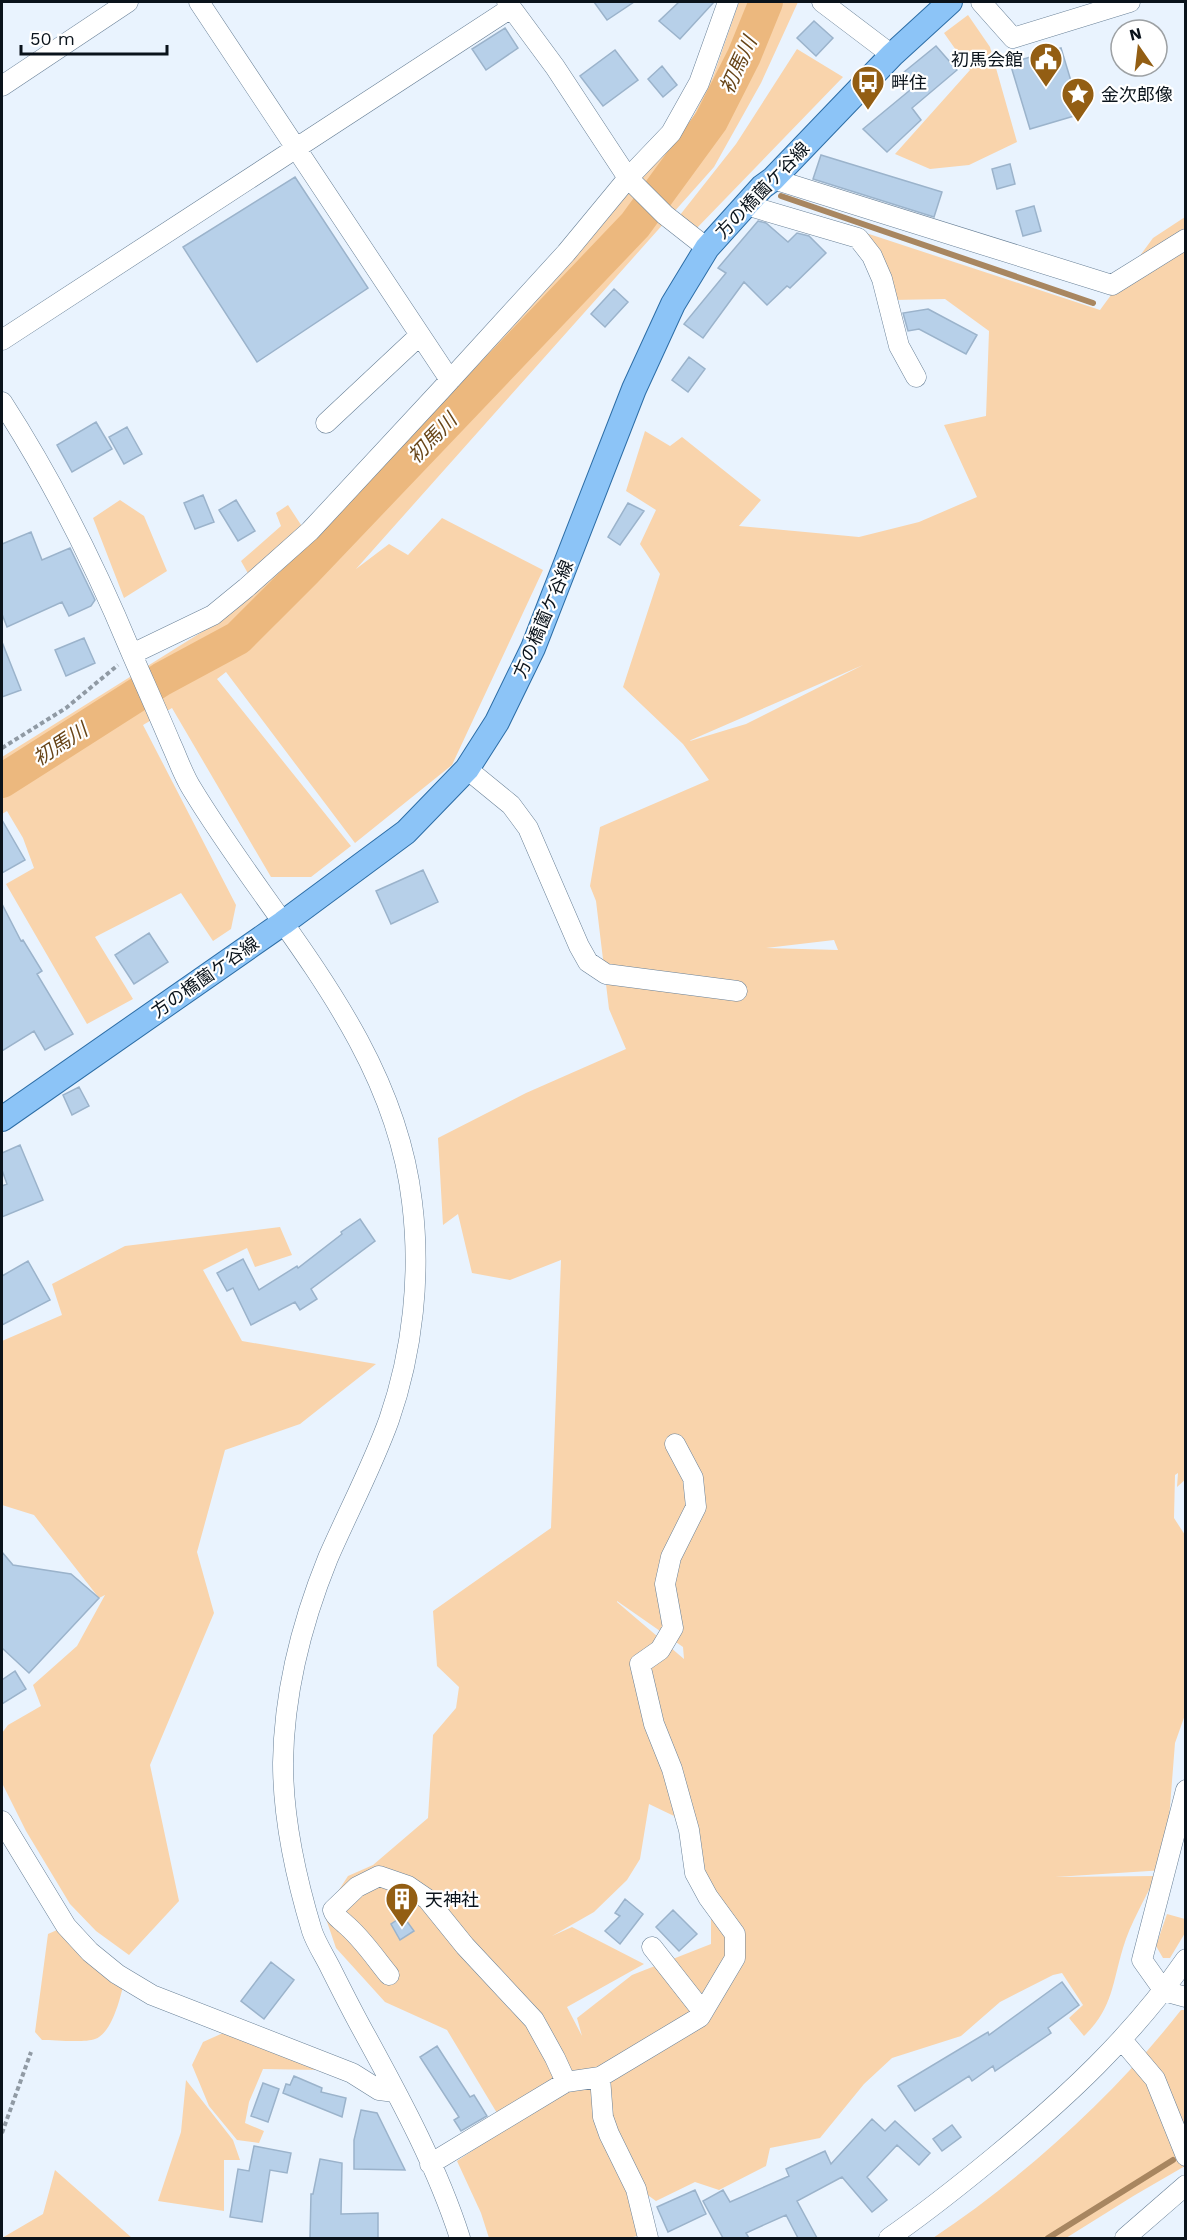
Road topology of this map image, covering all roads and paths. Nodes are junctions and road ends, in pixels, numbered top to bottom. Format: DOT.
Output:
graph roads {
  1 [pos="128,2"];
  2 [pos="199,2"];
  3 [pos="728,2"];
  4 [pos="822,2"];
  5 [pos="950,2"];
  6 [pos="981,2"];
  7 [pos="1130,2"];
  8 [pos="509,5"];
  9 [pos="892,55"];
  10 [pos="2,86"];
  11 [pos="296,148"];
  12 [pos="773,179"];
  13 [pos="630,180"];
  14 [pos="746,205"];
  15 [pos="1185,239"];
  16 [pos="707,249"];
  17 [pos="420,335"];
  18 [pos="2,340"];
  19 [pos="916,376"];
  20 [pos="450,380"];
  21 [pos="2,402"];
  22 [pos="326,423"];
  23 [pos="134,659"];
  24 [pos="2,748"];
  25 [pos="467,769"];
  26 [pos="283,923"];
  27 [pos="737,991"];
  28 [pos="2,1119"];
  29 [pos="675,1444"];
  30 [pos="1185,1790"];
  31 [pos="2,1821"];
  32 [pos="652,1947"];
  33 [pos="1185,1959"];
  34 [pos="389,1975"];
  35 [pos="1164,1991"];
  36 [pos="1185,1997"];
  37 [pos="703,2012"];
  38 [pos="1122,2040"];
  39 [pos="31,2052"];
  40 [pos="600,2077"];
  41 [pos="566,2082"];
  42 [pos="395,2092"];
  43 [pos="2,2133"];
  44 [pos="1185,2156"];
  45 [pos="430,2164"];
  46 [pos="1185,2185"];
  47 [pos="460,2238"];
  48 [pos="648,2238"];
  49 [pos="889,2238"];
  50 [pos="1125,2238"];
  1 -- 10 [label="street"];
  2 -- 11 [label="street"];
  3 -- 13 [label="street"];
  4 -- 9 [label="street"];
  5 -- 9 [label="main road, 方の橋薗ケ谷線"];
  6 -- 7 [label="street"];
  8 -- 11 [label="street"];
  8 -- 13 [label="street"];
  9 -- 12 [label="main road, 方の橋薗ケ谷線"];
  11 -- 17 [label="street"];
  11 -- 18 [label="street"];
  12 -- 14 [label="main road, 方の橋薗ケ谷線"];
  12 -- 15 [label="street"];
  13 -- 16 [label="street"];
  13 -- 20 [label="street"];
  14 -- 16 [label="main road, 方の橋薗ケ谷線"];
  14 -- 19 [label="street"];
  16 -- 25 [label="main road, 方の橋薗ケ谷線"];
  17 -- 20 [label="street"];
  17 -- 22 [label="street"];
  20 -- 23 [label="street"];
  21 -- 23 [label="street"];
  23 -- 24 [label="path"];
  23 -- 26 [label="street"];
  25 -- 26 [label="main road, 方の橋薗ケ谷線"];
  25 -- 27 [label="street"];
  26 -- 28 [label="main road, 方の橋薗ケ谷線"];
  26 -- 42 [label="street"];
  29 -- 37 [label="street"];
  30 -- 35 [label="street"];
  31 -- 42 [label="street"];
  32 -- 37 [label="street"];
  33 -- 35 [label="street"];
  34 -- 41 [label="street"];
  35 -- 36 [label="street"];
  35 -- 38 [label="street"];
  37 -- 40 [label="street"];
  38 -- 44 [label="street"];
  38 -- 49 [label="street"];
  39 -- 43 [label="path"];
  40 -- 41 [label="street"];
  40 -- 48 [label="street"];
  41 -- 45 [label="street"];
  42 -- 45 [label="street"];
  45 -- 47 [label="street"];
  46 -- 50 [label="street"];
}
